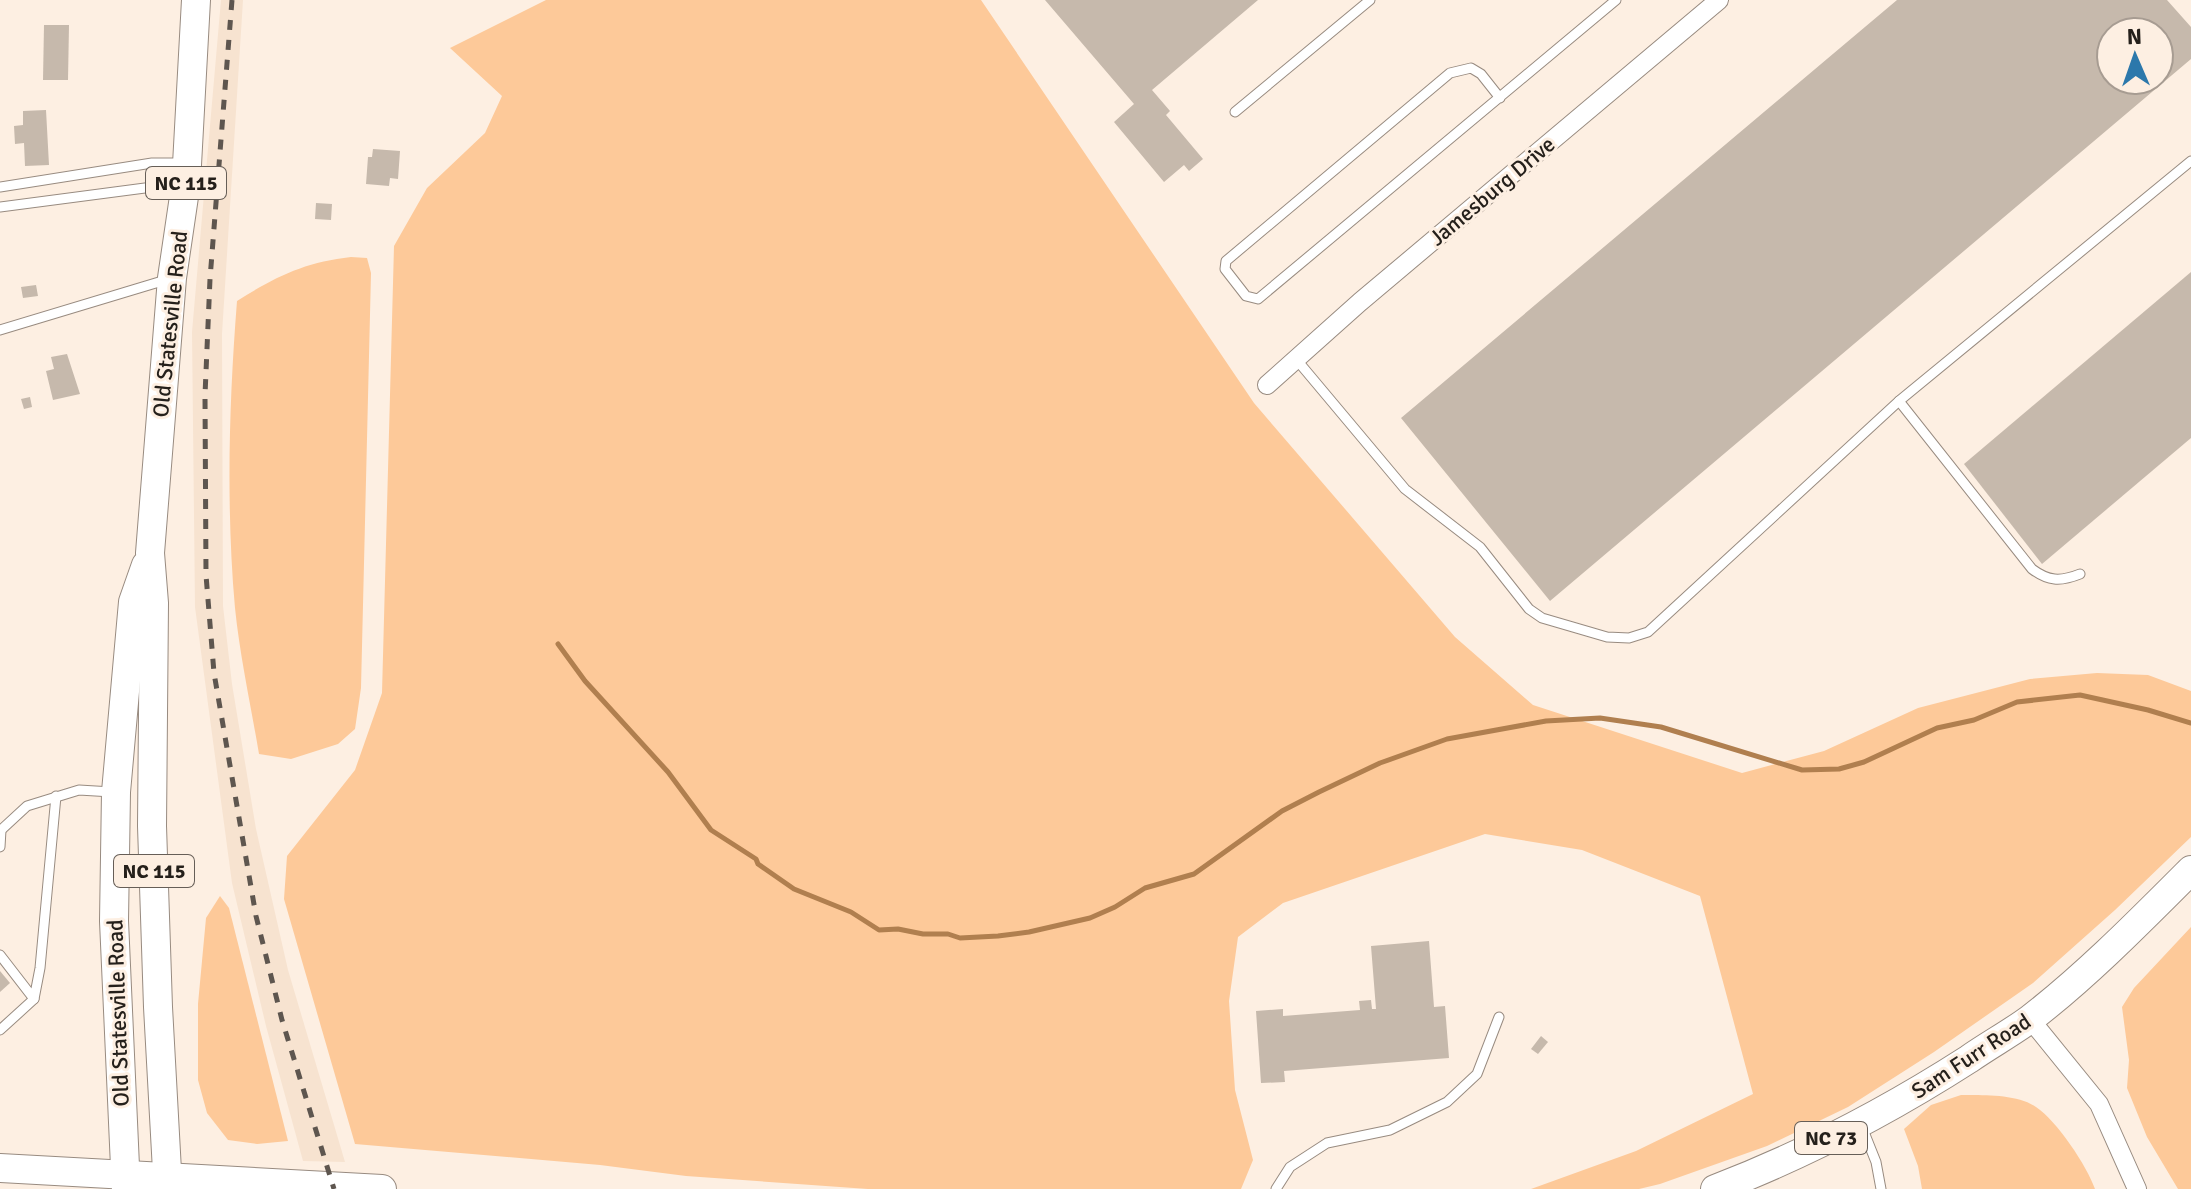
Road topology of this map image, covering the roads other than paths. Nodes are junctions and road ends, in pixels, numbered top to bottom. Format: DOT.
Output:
graph roads {
  1 [pos="196,0"];
  2 [pos="1370,0"];
  3 [pos="1616,0"];
  4 [pos="1719,0"];
  5 [pos="1500,98"];
  6 [pos="1235,112"];
  7 [pos="2191,161"];
  8 [pos="187,173"];
  9 [pos="0,187"];
  10 [pos="0,207"];
  11 [pos="172,278"];
  12 [pos="0,330"];
  13 [pos="1296,359"];
  14 [pos="1267,385"];
  15 [pos="1899,401"];
  16 [pos="150,553"];
  17 [pos="2080,574"];
  18 [pos="116,792"];
  19 [pos="56,796"];
  20 [pos="1,830"];
  21 [pos="0,847"];
  22 [pos="2191,870"];
  23 [pos="0,955"];
  24 [pos="34,999"];
  25 [pos="1499,1017"];
  26 [pos="2030,1019"];
  27 [pos="0,1030"];
  28 [pos="1860,1123"];
  29 [pos="0,1168"];
  30 [pos="125,1181"];
  31 [pos="168,1182"];
  32 [pos="382,1189"];
  33 [pos="1276,1189"];
  34 [pos="1715,1189"];
  35 [pos="1881,1189"];
  36 [pos="2137,1189"];
  1 -- 8 [label="main road, Old Statesville Road / NC 115"];
  2 -- 6 [label="lane"];
  3 -- 5 [label="lane"];
  4 -- 13 [label="street, Jamesburg Drive"];
  5 -- 5 [label="lane"];
  7 -- 15 [label="lane"];
  8 -- 9 [label="lane"];
  8 -- 10 [label="lane"];
  8 -- 11 [label="main road, Old Statesville Road / NC 115"];
  11 -- 12 [label="lane"];
  11 -- 16 [label="main road, Old Statesville Road / NC 115"];
  13 -- 14 [label="street, Jamesburg Drive"];
  13 -- 15 [label="lane"];
  15 -- 17 [label="lane"];
  16 -- 18 [label="main road, Old Statesville Road / NC 115"];
  16 -- 31 [label="main road, Old Statesville Road / NC 115"];
  18 -- 19 [label="lane"];
  18 -- 30 [label="main road, Old Statesville Road / NC 115"];
  19 -- 20 [label="lane"];
  19 -- 24 [label="lane"];
  20 -- 21 [label="lane"];
  22 -- 26 [label="main road, Sam Furr Road / NC 73"];
  23 -- 24 [label="lane"];
  24 -- 27 [label="lane"];
  25 -- 33 [label="lane"];
  26 -- 28 [label="main road, Sam Furr Road / NC 73"];
  26 -- 36 [label="street"];
  28 -- 34 [label="main road, Sam Furr Road / NC 73"];
  28 -- 35 [label="lane"];
  29 -- 30 [label="main road"];
  30 -- 31 [label="main road"];
  31 -- 32 [label="main road"];
}
